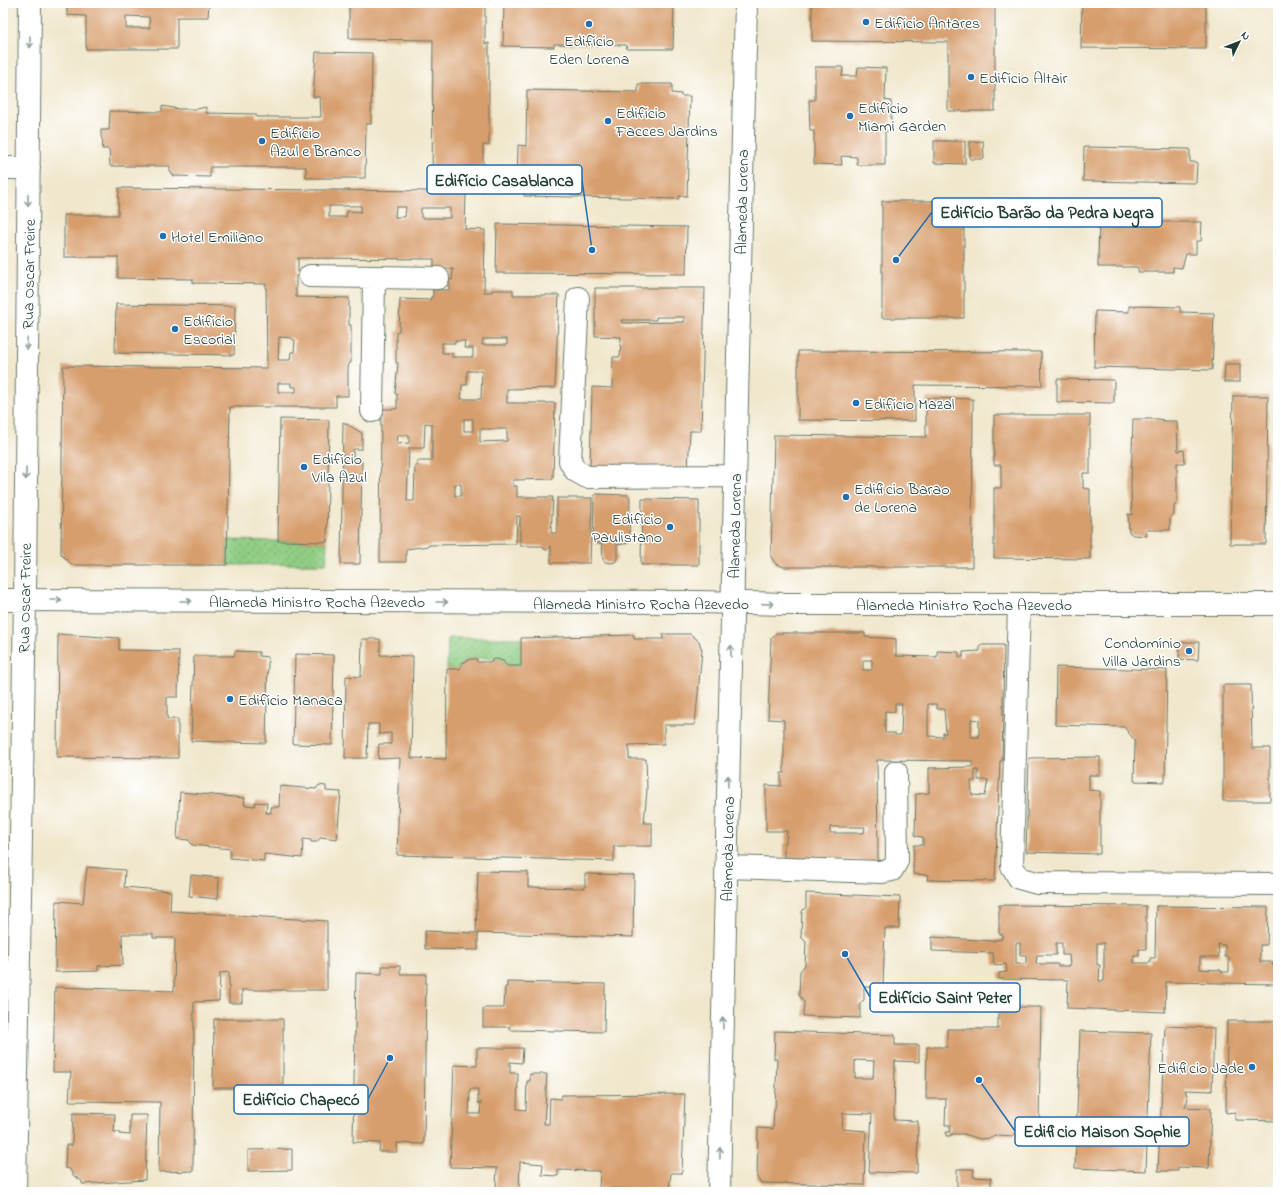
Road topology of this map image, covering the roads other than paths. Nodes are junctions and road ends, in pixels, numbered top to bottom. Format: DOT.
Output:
graph roads {
  1 [pos="30,3"];
  2 [pos="746,3"];
  3 [pos="3,168"];
  4 [pos="29,168"];
  5 [pos="310,276"];
  6 [pos="374,277"];
  7 [pos="438,278"];
  8 [pos="578,298"];
  9 [pos="372,411"];
  10 [pos="735,476"];
  11 [pos="3,600"];
  12 [pos="25,600"];
  13 [pos="732,603"];
  14 [pos="1019,604"];
  15 [pos="1278,604"];
  16 [pos="896,772"];
  17 [pos="727,867"];
  18 [pos="1278,884"];
  19 [pos="15,1192"];
  20 [pos="719,1192"];
  1 -- 4 [label="street, Rua Oscar Freire, one-way"];
  2 -- 10 [label="street, Alameda Lorena"];
  3 -- 4 [label="street"];
  4 -- 12 [label="street, Rua Oscar Freire, one-way"];
  5 -- 6 [label="street"];
  6 -- 7 [label="street"];
  6 -- 9 [label="street"];
  8 -- 10 [label="street"];
  10 -- 13 [label="street, Alameda Lorena"];
  11 -- 12 [label="street, Alameda Ministro Rocha Azevedo"];
  12 -- 13 [label="street, Alameda Ministro Rocha Azevedo, one-way"];
  12 -- 19 [label="street, Rua Oscar Freire"];
  13 -- 14 [label="street, Alameda Ministro Rocha Azevedo, one-way"];
  17 -- 13 [label="street, Alameda Lorena, one-way"];
  14 -- 15 [label="street, Alameda Ministro Rocha Azevedo"];
  14 -- 18 [label="street"];
  16 -- 17 [label="street"];
  20 -- 17 [label="street, Alameda Lorena, one-way"];
}
